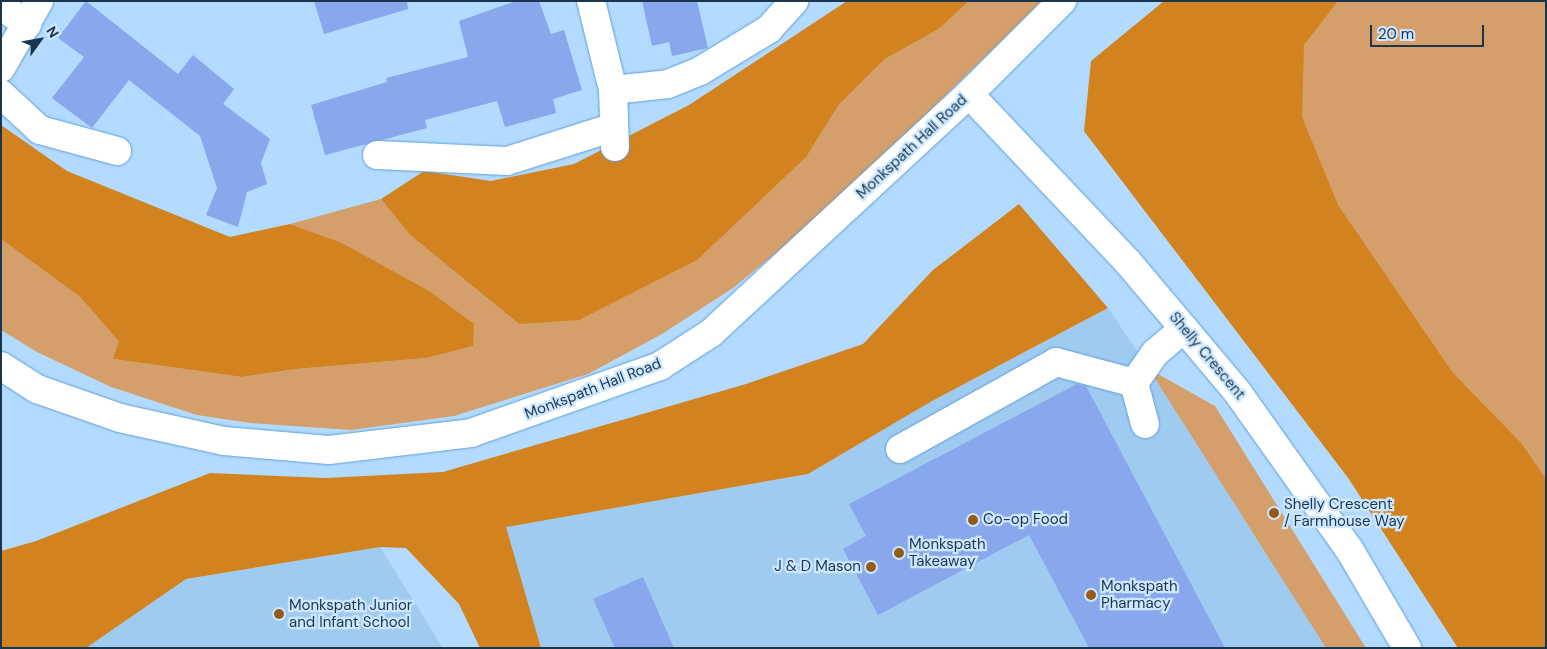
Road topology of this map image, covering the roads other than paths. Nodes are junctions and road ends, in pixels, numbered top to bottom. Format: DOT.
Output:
graph roads {
  1 [pos="591,1"];
  2 [pos="794,1"];
  3 [pos="1062,1"];
  4 [pos="1,6"];
  5 [pos="33,13"];
  6 [pos="1,68"];
  7 [pos="613,90"];
  8 [pos="1,94"];
  9 [pos="969,94"];
  10 [pos="117,151"];
  11 [pos="377,155"];
  12 [pos="1184,329"];
  13 [pos="1,366"];
  14 [pos="1134,383"];
  15 [pos="1145,424"];
  16 [pos="900,449"];
  17 [pos="1407,648"];
  1 -- 7 [label="street"];
  2 -- 7 [label="street"];
  3 -- 9 [label="street, Monkspath Hall Road"];
  4 -- 5 [label="street"];
  5 -- 6 [label="street"];
  7 -- 11 [label="street"];
  8 -- 10 [label="street"];
  9 -- 12 [label="street, Shelly Crescent"];
  9 -- 13 [label="street, Monkspath Hall Road"];
  12 -- 14 [label="street"];
  12 -- 17 [label="street, Shelly Crescent"];
  14 -- 15 [label="street"];
  14 -- 16 [label="street"];
}
